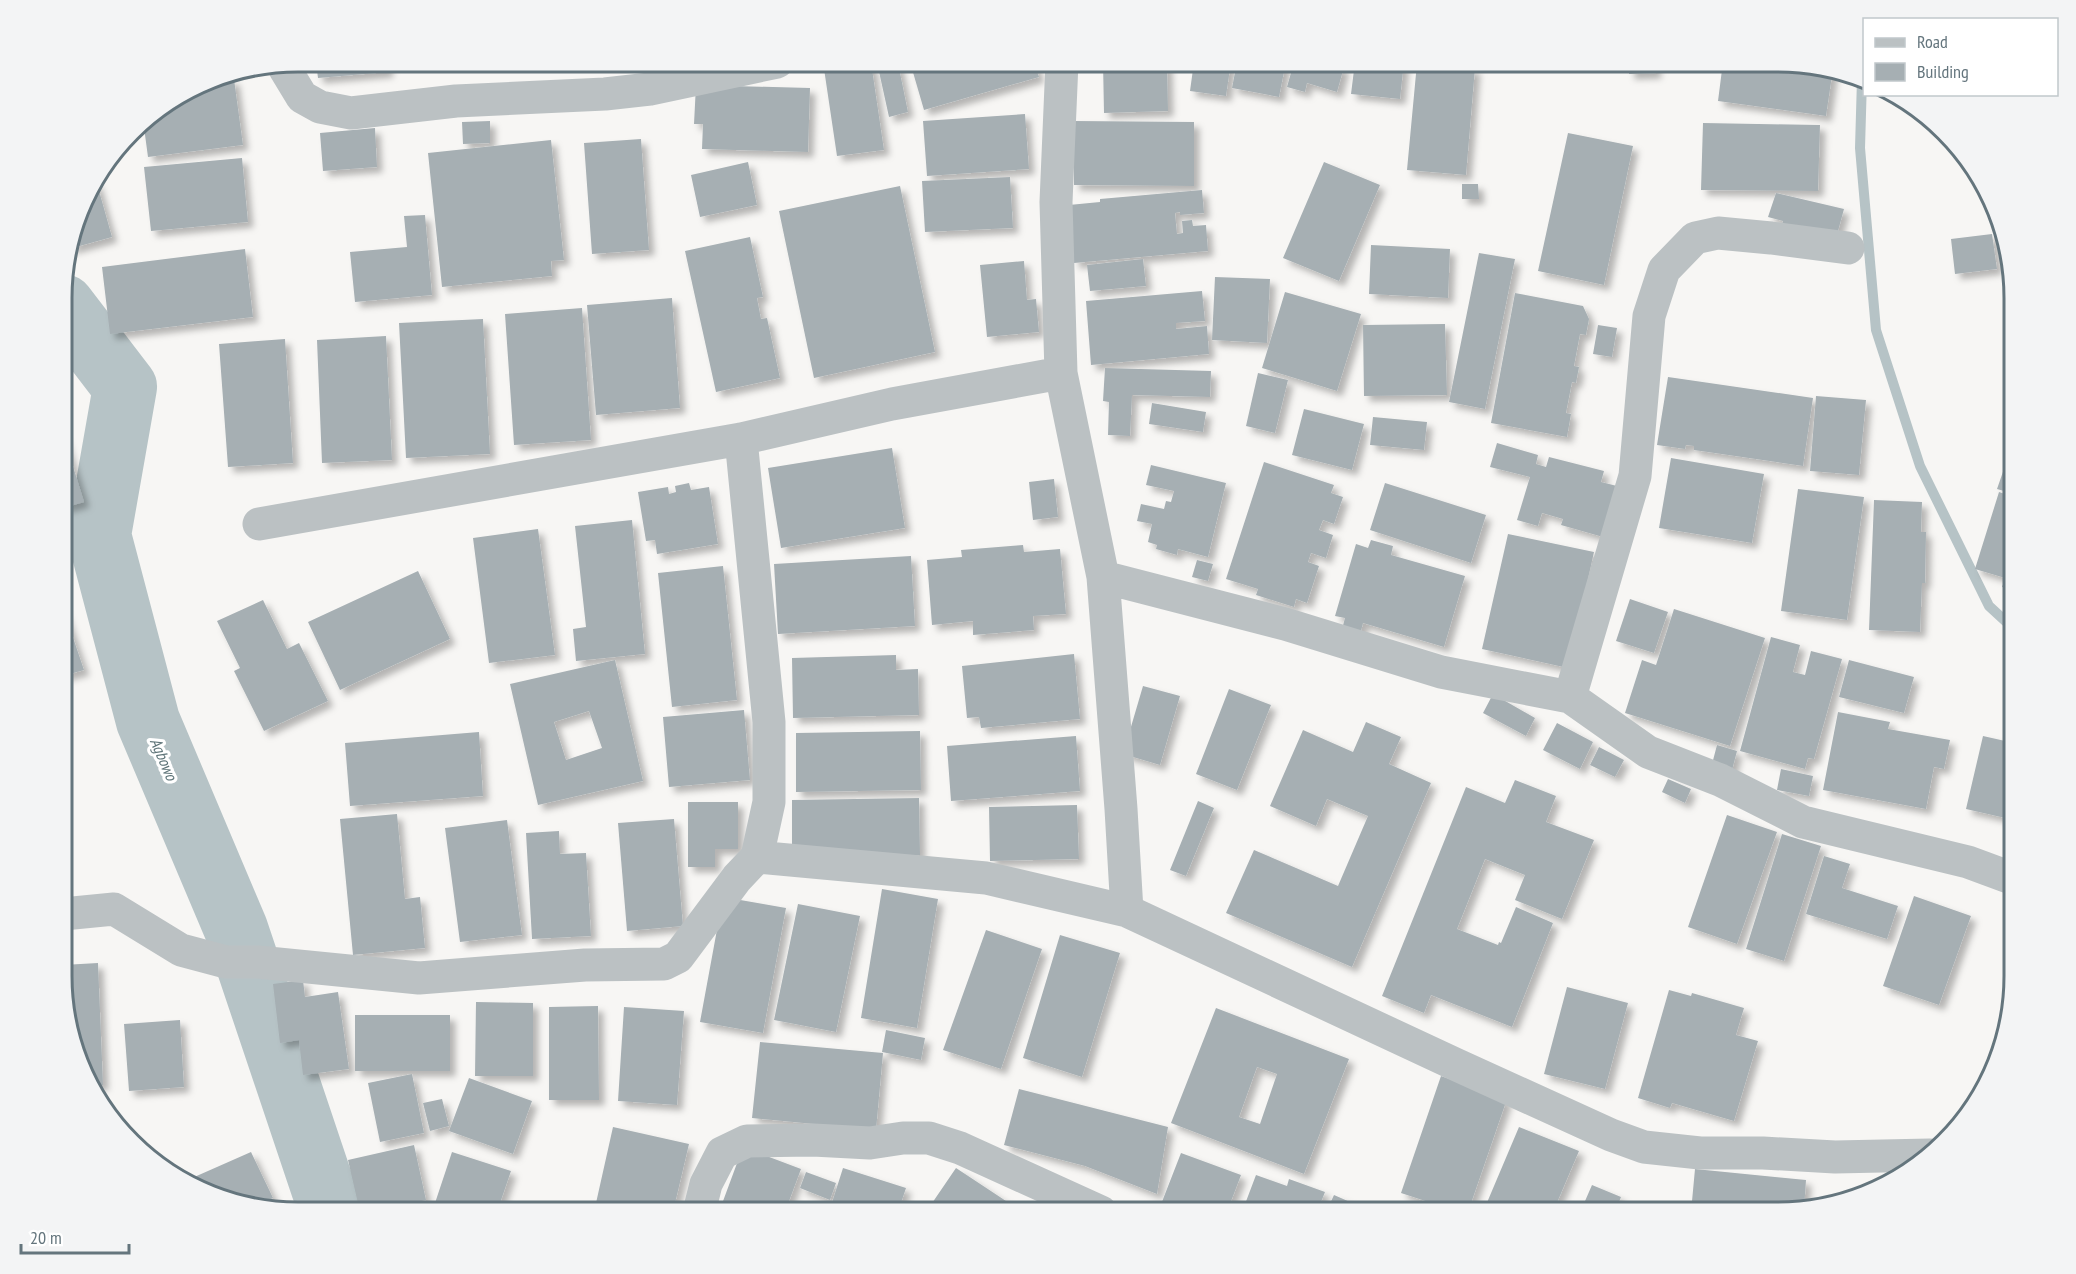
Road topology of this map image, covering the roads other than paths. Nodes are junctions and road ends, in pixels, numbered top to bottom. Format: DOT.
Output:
graph roads {
  1 [pos="287,72"];
  2 [pos="730,72"];
  3 [pos="1062,72"];
  4 [pos="1848,248"];
  5 [pos="1061,373"];
  6 [pos="741,439"];
  7 [pos="259,524"];
  8 [pos="1103,577"];
  9 [pos="1570,697"];
  10 [pos="757,857"];
  11 [pos="2004,875"];
  12 [pos="1127,911"];
  13 [pos="72,913"];
  14 [pos="1916,1155"];
  15 [pos="702,1202"];
  16 [pos="1079,1202"];
  1 -- 2 [label="street"];
  3 -- 5 [label="street"];
  4 -- 9 [label="street"];
  5 -- 6 [label="street"];
  5 -- 8 [label="street"];
  6 -- 7 [label="street"];
  6 -- 10 [label="street"];
  8 -- 9 [label="street"];
  8 -- 12 [label="street"];
  9 -- 11 [label="street"];
  10 -- 12 [label="street"];
  10 -- 13 [label="street"];
  12 -- 14 [label="street"];
  15 -- 16 [label="street"];
}
